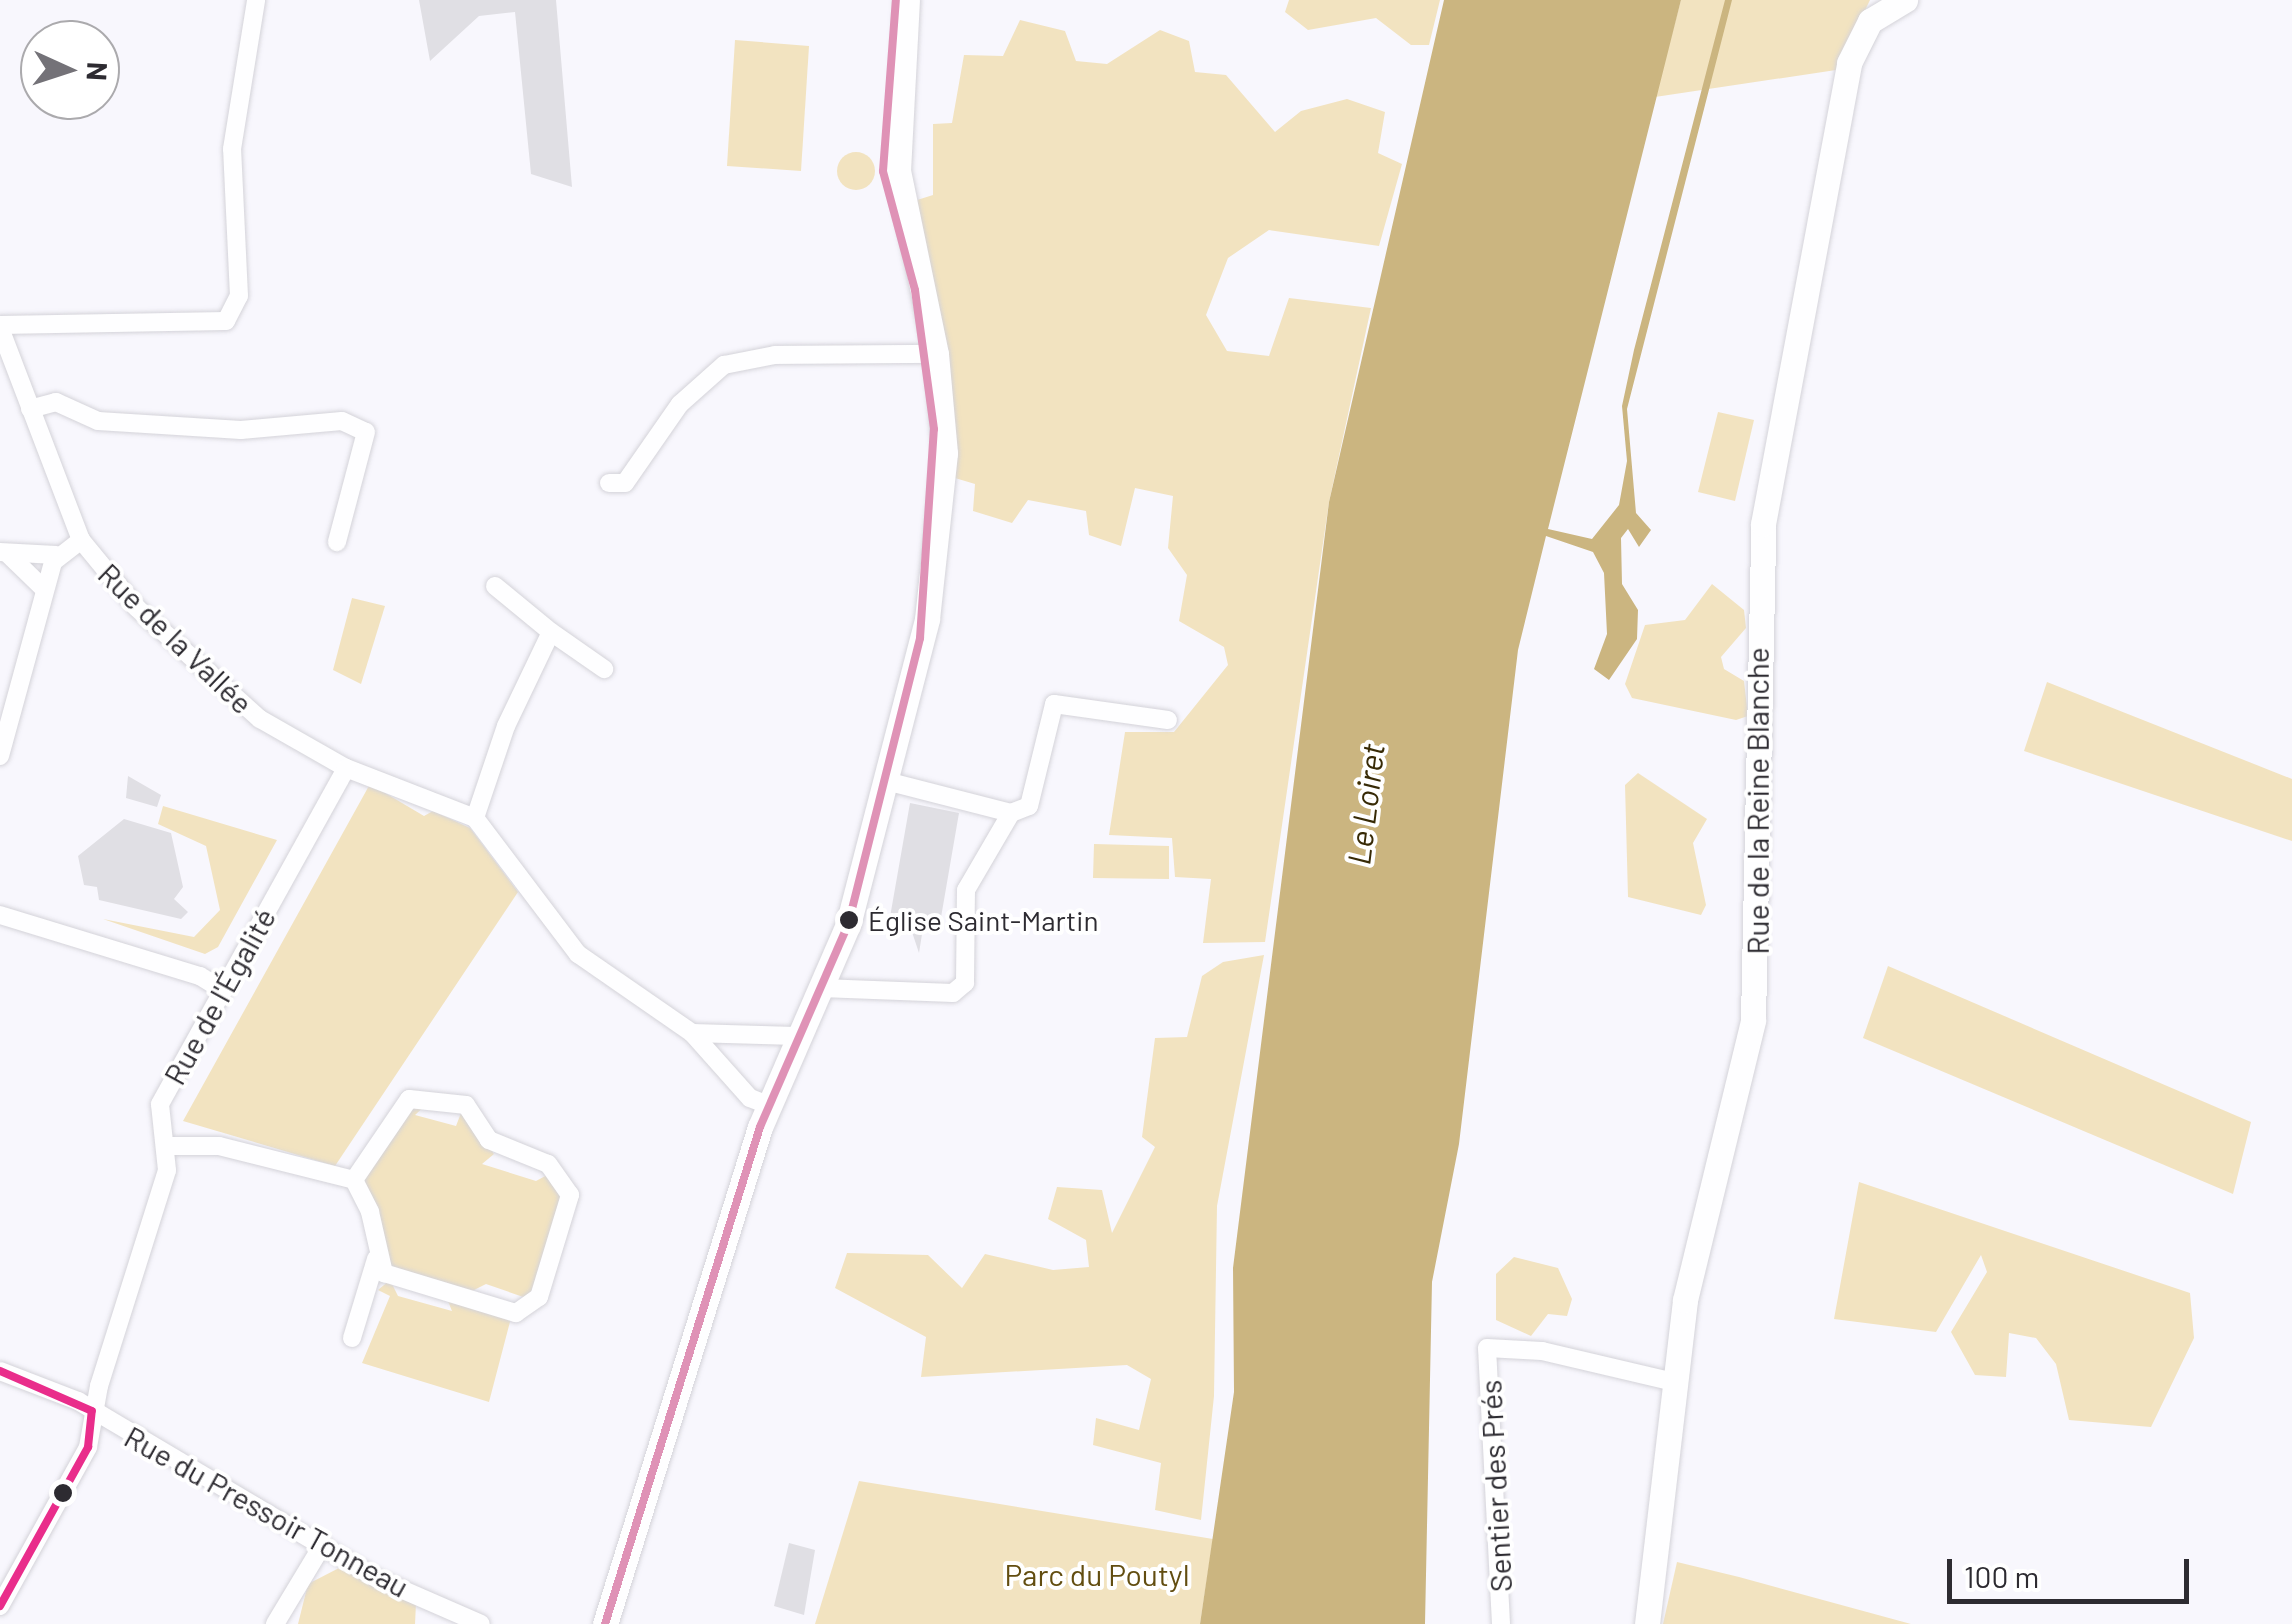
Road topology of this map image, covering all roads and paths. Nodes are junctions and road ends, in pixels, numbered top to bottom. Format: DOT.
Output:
graph roads {
  1 [pos="256,0"];
  2 [pos="896,0"];
  3 [pos="907,0"];
  4 [pos="1904,0"];
  5 [pos="0,326"];
  6 [pos="932,355"];
  7 [pos="30,410"];
  8 [pos="609,483"];
  9 [pos="80,540"];
  10 [pos="337,542"];
  11 [pos="4,553"];
  12 [pos="56,555"];
  13 [pos="494,586"];
  14 [pos="44,590"];
  15 [pos="551,632"];
  16 [pos="604,669"];
  17 [pos="1168,720"];
  18 [pos="0,756"];
  19 [pos="346,768"];
  20 [pos="886,781"];
  21 [pos="1011,814"];
  22 [pos="476,818"];
  23 [pos="0,915"];
  24 [pos="821,988"];
  25 [pos="224,991"];
  26 [pos="692,1033"];
  27 [pos="796,1036"];
  28 [pos="768,1105"];
  29 [pos="166,1146"];
  30 [pos="354,1180"];
  31 [pos="376,1259"];
  32 [pos="352,1338"];
  33 [pos="0,1371"];
  34 [pos="1678,1383"];
  35 [pos="92,1411"];
  36 [pos="323,1544"];
  37 [pos="0,1606"];
  38 [pos="275,1624"];
  39 [pos="481,1624"];
  40 [pos="605,1624"];
  41 [pos="1501,1624"];
  42 [pos="1647,1624"];
  1 -- 5 [label="street"];
  2 -- 6 [label="main road"];
  3 -- 6 [label="main road"];
  4 -- 34 [label="main road, Rue de la Reine Blanche"];
  5 -- 7 [label="street, Rue de la Vallée"];
  6 -- 8 [label="street"];
  6 -- 20 [label="main road"];
  7 -- 9 [label="street, Rue de la Vallée"];
  7 -- 10 [label="street"];
  9 -- 12 [label="street"];
  9 -- 19 [label="street, Rue de la Vallée"];
  11 -- 12 [label="street"];
  11 -- 14 [label="street"];
  12 -- 14 [label="street"];
  13 -- 15 [label="street"];
  14 -- 18 [label="street"];
  15 -- 16 [label="street"];
  15 -- 22 [label="street"];
  17 -- 21 [label="street"];
  19 -- 22 [label="street, Rue de la Vallée"];
  19 -- 25 [label="street, Rue de l'Égalité"];
  20 -- 21 [label="street"];
  20 -- 24 [label="main road"];
  21 -- 24 [label="street"];
  22 -- 26 [label="street"];
  23 -- 25 [label="street"];
  24 -- 27 [label="main road"];
  25 -- 29 [label="street, Rue de l'Égalité"];
  26 -- 27 [label="street"];
  26 -- 28 [label="street"];
  27 -- 28 [label="main road"];
  28 -- 40 [label="main road"];
  29 -- 30 [label="street"];
  29 -- 35 [label="street, Rue de l'Égalité"];
  30 -- 31 [label="street"];
  30 -- 31 [label="street"];
  31 -- 32 [label="street"];
  33 -- 35 [label="street, Rue du Pressoir Tonneau"];
  34 -- 41 [label="street, Sentier des Prés"];
  34 -- 42 [label="main road, Rue de la Reine Blanche"];
  35 -- 36 [label="street, Rue du Pressoir Tonneau"];
  35 -- 37 [label="street, Rue de l'Égalité"];
  36 -- 38 [label="street"];
  36 -- 39 [label="street, Rue du Pressoir Tonneau"];
}
